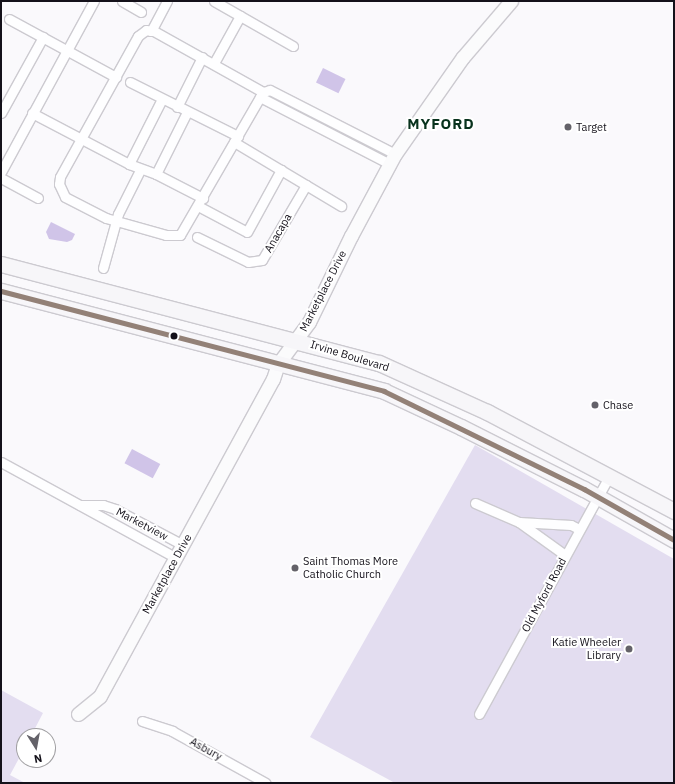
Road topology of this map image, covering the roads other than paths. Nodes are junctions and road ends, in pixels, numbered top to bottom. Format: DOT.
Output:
graph roads {
  1 [pos="94,1"];
  2 [pos="122,1"];
  3 [pos="167,1"];
  4 [pos="214,1"];
  5 [pos="511,1"];
  6 [pos="141,12"];
  7 [pos="240,16"];
  8 [pos="9,19"];
  9 [pos="152,30"];
  10 [pos="43,37"];
  11 [pos="293,46"];
  12 [pos="68,51"];
  13 [pos="202,57"];
  14 [pos="214,63"];
  15 [pos="116,77"];
  16 [pos="130,82"];
  17 [pos="264,93"];
  18 [pos="162,99"];
  19 [pos="177,106"];
  20 [pos="187,112"];
  21 [pos="1,113"];
  22 [pos="32,113"];
  23 [pos="236,139"];
  24 [pos="81,140"];
  25 [pos="392,159"];
  26 [pos="129,164"];
  27 [pos="140,170"];
  28 [pos="281,170"];
  29 [pos="1,172"];
  30 [pos="156,174"];
  31 [pos="1,178"];
  32 [pos="306,185"];
  33 [pos="38,198"];
  34 [pos="200,202"];
  35 [pos="341,206"];
  36 [pos="116,221"];
  37 [pos="196,236"];
  38 [pos="1,264"];
  39 [pos="103,268"];
  40 [pos="1,291"];
  41 [pos="296,341"];
  42 [pos="278,364"];
  43 [pos="1,462"];
  44 [pos="609,477"];
  45 [pos="598,497"];
  46 [pos="76,504"];
  47 [pos="475,504"];
  48 [pos="674,511"];
  49 [pos="519,522"];
  50 [pos="579,529"];
  51 [pos="674,540"];
  52 [pos="183,545"];
  53 [pos="565,555"];
  54 [pos="176,558"];
  55 [pos="78,714"];
  56 [pos="479,714"];
  57 [pos="142,721"];
  58 [pos="266,783"];
  1 -- 12 [label="street"];
  2 -- 6 [label="street"];
  3 -- 9 [label="street"];
  4 -- 7 [label="street"];
  5 -- 25 [label="street, Marketplace Drive"];
  7 -- 11 [label="street"];
  7 -- 14 [label="street"];
  8 -- 10 [label="street"];
  9 -- 13 [label="street"];
  9 -- 15 [label="street"];
  10 -- 12 [label="street"];
  10 -- 21 [label="street"];
  12 -- 15 [label="street"];
  12 -- 22 [label="street"];
  13 -- 14 [label="street"];
  13 -- 19 [label="street"];
  14 -- 17 [label="street"];
  15 -- 24 [label="street"];
  16 -- 18 [label="street"];
  17 -- 23 [label="street"];
  17 -- 25 [label="street"];
  18 -- 19 [label="street"];
  18 -- 26 [label="street"];
  19 -- 20 [label="street"];
  20 -- 23 [label="street"];
  20 -- 30 [label="street"];
  22 -- 24 [label="street"];
  22 -- 29 [label="street"];
  23 -- 28 [label="street"];
  23 -- 34 [label="street"];
  24 -- 26 [label="street"];
  24 -- 36 [label="street"];
  25 -- 41 [label="street, Marketplace Drive"];
  26 -- 27 [label="street"];
  27 -- 30 [label="street"];
  27 -- 36 [label="street"];
  28 -- 32 [label="street"];
  28 -- 34 [label="street"];
  30 -- 34 [label="street"];
  31 -- 33 [label="street"];
  32 -- 35 [label="street"];
  32 -- 37 [label="street, Anacapa"];
  34 -- 36 [label="street"];
  36 -- 39 [label="street"];
  38 -- 41 [label="main road, Irvine Boulevard"];
  40 -- 42 [label="main road"];
  41 -- 42 [label="street, Marketplace Drive"];
  41 -- 44 [label="main road, Irvine Boulevard"];
  42 -- 45 [label="main road"];
  42 -- 52 [label="street, Marketplace Drive"];
  43 -- 46 [label="street, Marketview"];
  44 -- 45 [label="street, Old Myford Road"];
  44 -- 48 [label="main road, Irvine Boulevard"];
  45 -- 50 [label="street, Old Myford Road"];
  45 -- 51 [label="main road"];
  46 -- 52 [label="street, Marketview"];
  46 -- 54 [label="street, Marketview"];
  47 -- 49 [label="street"];
  49 -- 50 [label="street"];
  49 -- 53 [label="street"];
  50 -- 53 [label="street, Old Myford Road"];
  52 -- 54 [label="street, Marketplace Drive"];
  53 -- 56 [label="street, Old Myford Road"];
  54 -- 55 [label="street, Marketplace Drive"];
  57 -- 58 [label="street, Asbury"];
}
